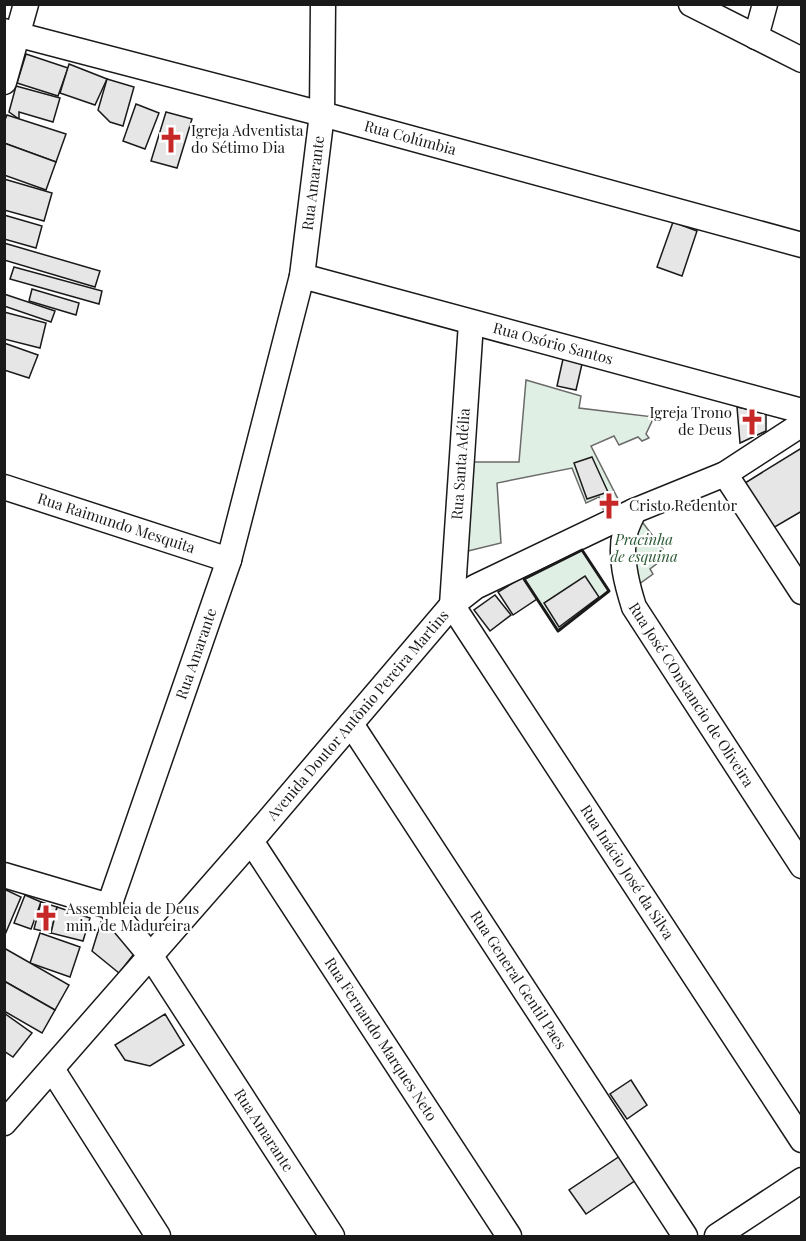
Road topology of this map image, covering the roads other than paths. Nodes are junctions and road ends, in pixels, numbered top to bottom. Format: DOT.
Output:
graph roads {
  1 [pos="26,4"];
  2 [pos="323,4"];
  3 [pos="691,4"];
  4 [pos="765,4"];
  5 [pos="12,33"];
  6 [pos="756,37"];
  7 [pos="801,60"];
  8 [pos="4,82"];
  9 [pos="322,114"];
  10 [pos="801,245"];
  11 [pos="302,276"];
  12 [pos="471,323"];
  13 [pos="801,411"];
  14 [pos="801,424"];
  15 [pos="725,474"];
  16 [pos="4,487"];
  17 [pos="634,511"];
  18 [pos="229,560"];
  19 [pos="801,592"];
  20 [pos="452,605"];
  21 [pos="351,724"];
  22 [pos="251,841"];
  23 [pos="801,866"];
  24 [pos="4,874"];
  25 [pos="109,906"];
  26 [pos="150,955"];
  27 [pos="52,1069"];
  28 [pos="4,1123"];
  29 [pos="801,1140"];
  30 [pos="801,1180"];
  31 [pos="158,1236"];
  32 [pos="332,1236"];
  33 [pos="509,1236"];
  34 [pos="685,1236"];
  35 [pos="717,1236"];
  1 -- 5 [label="street"];
  2 -- 9 [label="street, Rua Amarante"];
  3 -- 6 [label="street"];
  4 -- 6 [label="street"];
  5 -- 8 [label="street"];
  5 -- 9 [label="street, Rua Colúmbia"];
  6 -- 7 [label="street"];
  9 -- 10 [label="street, Rua Colúmbia"];
  9 -- 11 [label="street, Rua Amarante"];
  11 -- 12 [label="street, Rua Osório Santos"];
  11 -- 18 [label="street, Rua Amarante"];
  12 -- 13 [label="street, Rua Osório Santos"];
  12 -- 20 [label="street, Rua Santa Adélia"];
  14 -- 15 [label="street, Avenida Doutor Antônio Pereira Martins"];
  15 -- 17 [label="street, Avenida Doutor Antônio Pereira Martins"];
  15 -- 19 [label="street"];
  16 -- 18 [label="street, Rua Raimundo Mesquita"];
  17 -- 20 [label="street, Avenida Doutor Antônio Pereira Martins"];
  17 -- 23 [label="street, Rua José COnstancio de Oliveira"];
  18 -- 25 [label="street, Rua Amarante"];
  20 -- 21 [label="street, Avenida Doutor Antônio Pereira Martins"];
  20 -- 29 [label="street, Rua Inácio José da Silva"];
  21 -- 22 [label="street, Avenida Doutor Antônio Pereira Martins"];
  21 -- 34 [label="street, Rua General Gentil Paes"];
  22 -- 26 [label="street, Avenida Doutor Antônio Pereira Martins"];
  22 -- 33 [label="street, Rua Fernando Marques Neto"];
  24 -- 25 [label="street"];
  25 -- 26 [label="street, Rua Amarante"];
  26 -- 27 [label="street, Avenida Doutor Antônio Pereira Martins"];
  26 -- 32 [label="street, Rua Amarante"];
  27 -- 28 [label="street, Avenida Doutor Antônio Pereira Martins"];
  27 -- 31 [label="street"];
  30 -- 35 [label="street"];
}
